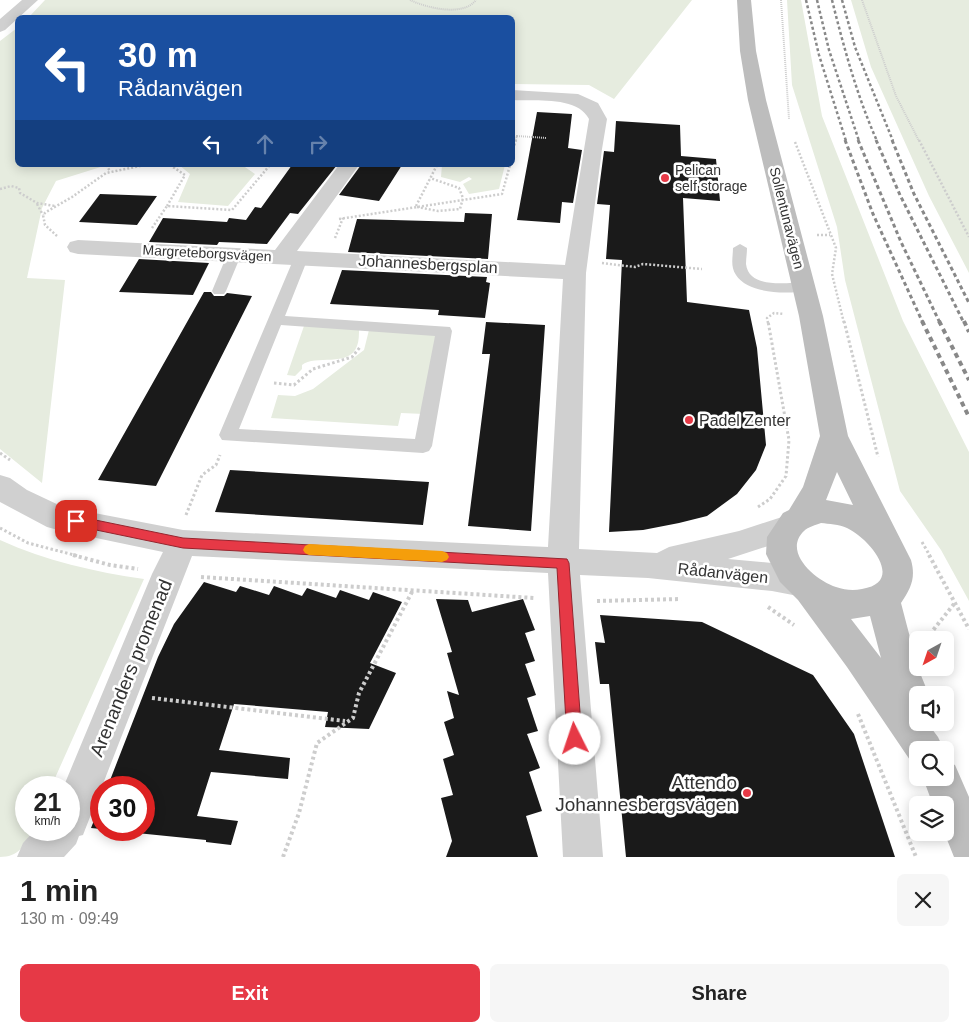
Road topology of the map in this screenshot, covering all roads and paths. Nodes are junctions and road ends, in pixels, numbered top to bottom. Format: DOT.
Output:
graph roads {
  1 [pos="31,0"];
  2 [pos="410,0"];
  3 [pos="476,0"];
  4 [pos="744,0"];
  5 [pos="781,0"];
  6 [pos="862,0"];
  7 [pos="0,27"];
  8 [pos="515,95"];
  9 [pos="789,126"];
  10 [pos="793,135"];
  11 [pos="517,136"];
  12 [pos="546,138"];
  13 [pos="515,143"];
  14 [pos="107,167"];
  15 [pos="139,167"];
  16 [pos="173,167"];
  17 [pos="268,167"];
  18 [pos="348,167"];
  19 [pos="436,167"];
  20 [pos="509,167"];
  21 [pos="110,171"];
  22 [pos="430,178"];
  23 [pos="0,189"];
  24 [pos="463,198"];
  25 [pos="36,204"];
  26 [pos="58,206"];
  27 [pos="166,206"];
  28 [pos="416,206"];
  29 [pos="43,215"];
  30 [pos="306,224"];
  31 [pos="814,235"];
  32 [pos="831,235"];
  33 [pos="969,238"];
  34 [pos="78,247"];
  35 [pos="740,248"];
  36 [pos="138,250"];
  37 [pos="234,255"];
  38 [pos="291,257"];
  39 [pos="576,267"];
  40 [pos="702,269"];
  41 [pos="804,287"];
  42 [pos="219,291"];
  43 [pos="774,313"];
  44 [pos="276,320"];
  45 [pos="365,325"];
  46 [pos="250,382"];
  47 [pos="787,425"];
  48 [pos="228,436"];
  49 [pos="834,436"];
  50 [pos="879,461"];
  51 [pos="0,486"];
  52 [pos="794,521"];
  53 [pos="0,528"];
  54 [pos="184,531"];
  55 [pos="885,539"];
  56 [pos="920,540"];
  57 [pos="563,563"];
  58 [pos="648,565"];
  59 [pos="168,574"];
  60 [pos="804,587"];
  61 [pos="413,590"];
  62 [pos="884,598"];
  63 [pos="688,599"];
  64 [pos="565,601"];
  65 [pos="762,604"];
  66 [pos="954,604"];
  67 [pos="799,629"];
  68 [pos="969,629"];
  69 [pos="933,631"];
  70 [pos="909,687"];
  71 [pos="121,694"];
  72 [pos="854,705"];
  73 [pos="345,722"];
  74 [pos="919,741"];
  75 [pos="945,786"];
  76 [pos="80,794"];
  77 [pos="52,841"];
  78 [pos="969,846"];
  79 [pos="38,857"];
  80 [pos="284,857"];
  81 [pos="583,857"];
  82 [pos="916,857"];
  1 -- 7 [label="street"];
  2 -- 3 [label="path"];
  4 -- 41 [label="street, Sollentunavägen"];
  5 -- 9 [label="path"];
  6 -- 33 [label="path"];
  8 -- 39 [label="street"];
  10 -- 32 [label="path"];
  11 -- 12 [label="path"];
  11 -- 13 [label="path"];
  14 -- 21 [label="path"];
  15 -- 21 [label="path"];
  16 -- 27 [label="path"];
  17 -- 27 [label="path"];
  18 -- 30 [label="street, Margreteborgsvägen"];
  19 -- 22 [label="path"];
  20 -- 24 [label="path"];
  21 -- 26 [label="path"];
  22 -- 24 [label="path"];
  22 -- 28 [label="path"];
  23 -- 25 [label="path"];
  24 -- 28 [label="path"];
  24 -- 28 [label="path"];
  25 -- 26 [label="path"];
  25 -- 29 [label="path"];
  26 -- 29 [label="path"];
  27 -- 36 [label="path"];
  28 -- 30 [label="path"];
  29 -- 34 [label="path"];
  30 -- 38 [label="street, Margreteborgsvägen"];
  31 -- 32 [label="path"];
  32 -- 50 [label="path"];
  34 -- 36 [label="street, Margreteborgsvägen"];
  35 -- 41 [label="lane"];
  36 -- 37 [label="street, Margreteborgsvägen"];
  37 -- 38 [label="street, Margreteborgsvägen"];
  37 -- 42 [label="lane"];
  38 -- 39 [label="street, Johannesbergsplan"];
  38 -- 44 [label="lane"];
  39 -- 40 [label="path"];
  39 -- 57 [label="street"];
  41 -- 49 [label="street, Sollentunavägen"];
  43 -- 47 [label="path"];
  44 -- 45 [label="lane"];
  44 -- 46 [label="lane"];
  45 -- 46 [label="path"];
  45 -- 48 [label="lane"];
  46 -- 48 [label="lane"];
  48 -- 54 [label="path"];
  49 -- 52 [label="street, Sollentunavägen"];
  49 -- 55 [label="street, Sollentunavägen"];
  51 -- 54 [label="street, Rådanvägen"];
  52 -- 55 [label="street"];
  52 -- 58 [label="street, Rådanvägen"];
  52 -- 60 [label="street"];
  53 -- 59 [label="path"];
  54 -- 57 [label="street, Rådanvägen"];
  54 -- 59 [label="street, Arenanders promenad"];
  55 -- 62 [label="street"];
  56 -- 66 [label="path"];
  57 -- 58 [label="street, Rådanvägen"];
  57 -- 64 [label="street"];
  58 -- 60 [label="street, Rådanvägen"];
  59 -- 61 [label="path"];
  59 -- 71 [label="street, Arenanders promenad"];
  60 -- 62 [label="street"];
  60 -- 74 [label="street"];
  61 -- 64 [label="path"];
  61 -- 73 [label="path"];
  62 -- 70 [label="street"];
  63 -- 64 [label="path"];
  64 -- 81 [label="street"];
  65 -- 67 [label="path"];
  66 -- 68 [label="path"];
  66 -- 69 [label="path"];
  71 -- 73 [label="path"];
  71 -- 76 [label="street, Arenanders promenad"];
  72 -- 82 [label="path"];
  73 -- 80 [label="path"];
  75 -- 78 [label="street"];
  77 -- 79 [label="street"];
}
